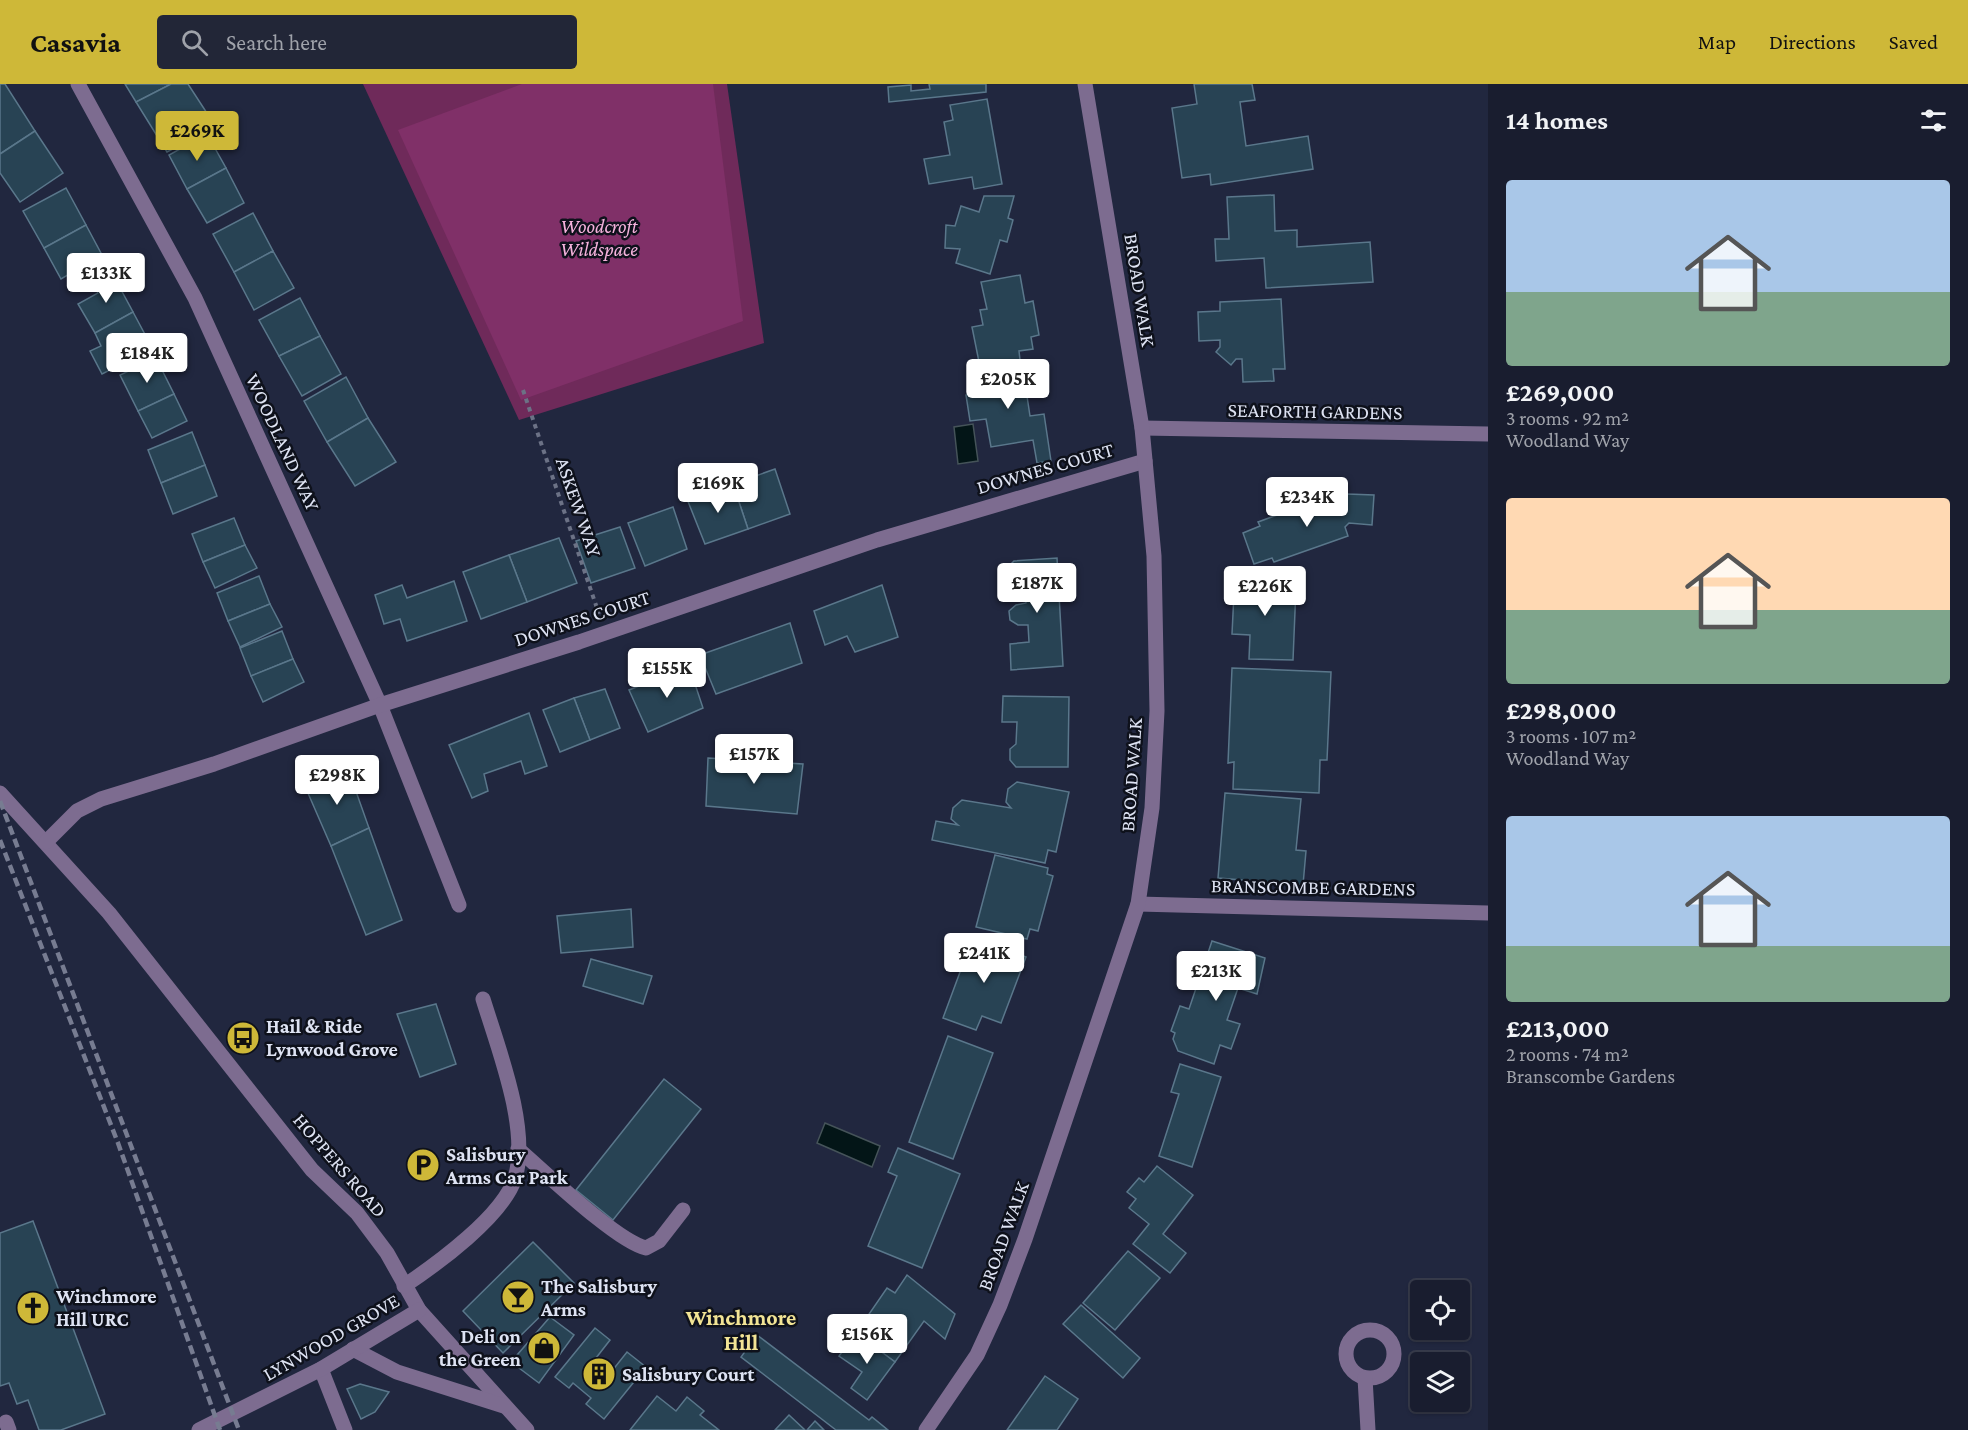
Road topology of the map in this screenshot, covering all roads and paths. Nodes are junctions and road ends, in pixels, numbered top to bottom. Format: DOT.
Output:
graph roads {
  1 [pos="78,84"];
  2 [pos="1085,84"];
  3 [pos="524,390"];
  4 [pos="1142,428"];
  5 [pos="1488,434"];
  6 [pos="1145,461"];
  7 [pos="606,633"];
  8 [pos="380,705"];
  9 [pos="0,793"];
  10 [pos="46,842"];
  11 [pos="1138,904"];
  12 [pos="459,905"];
  13 [pos="1488,913"];
  14 [pos="483,999"];
  15 [pos="518,1149"];
  16 [pos="683,1210"];
  17 [pos="404,1286"];
  18 [pos="419,1310"];
  19 [pos="353,1349"];
  20 [pos="321,1369"];
  21 [pos="1365,1378"];
  22 [pos="504,1406"];
  23 [pos="199,1430"];
  24 [pos="345,1430"];
  25 [pos="527,1430"];
  26 [pos="926,1430"];
  27 [pos="1368,1430"];
  1 -- 8 [label="street, WOODLAND WAY"];
  2 -- 4 [label="street, BROAD WALK"];
  3 -- 7 [label="path, ASKEW WAY"];
  4 -- 5 [label="street, SEAFORTH GARDENS"];
  4 -- 6 [label="street, BROAD WALK"];
  6 -- 7 [label="street, DOWNES COURT"];
  6 -- 11 [label="street, BROAD WALK"];
  7 -- 8 [label="street, DOWNES COURT"];
  8 -- 10 [label="street, DOWNES COURT"];
  8 -- 12 [label="street, WOODLAND WAY"];
  9 -- 10 [label="street, HOPPERS ROAD"];
  10 -- 17 [label="street, HOPPERS ROAD"];
  11 -- 13 [label="street, BRANSCOMBE GARDENS"];
  11 -- 26 [label="street, BROAD WALK"];
  14 -- 15 [label="street, LYNWOOD GROVE"];
  15 -- 16 [label="street"];
  15 -- 17 [label="street, LYNWOOD GROVE"];
  17 -- 18 [label="street, HOPPERS ROAD"];
  18 -- 19 [label="street, LYNWOOD GROVE"];
  18 -- 22 [label="street, HOPPERS ROAD"];
  19 -- 20 [label="street, LYNWOOD GROVE"];
  19 -- 22 [label="street"];
  20 -- 23 [label="street, LYNWOOD GROVE"];
  20 -- 24 [label="street"];
  21 -- 27 [label="street"];
  22 -- 25 [label="street, HOPPERS ROAD"];
}
